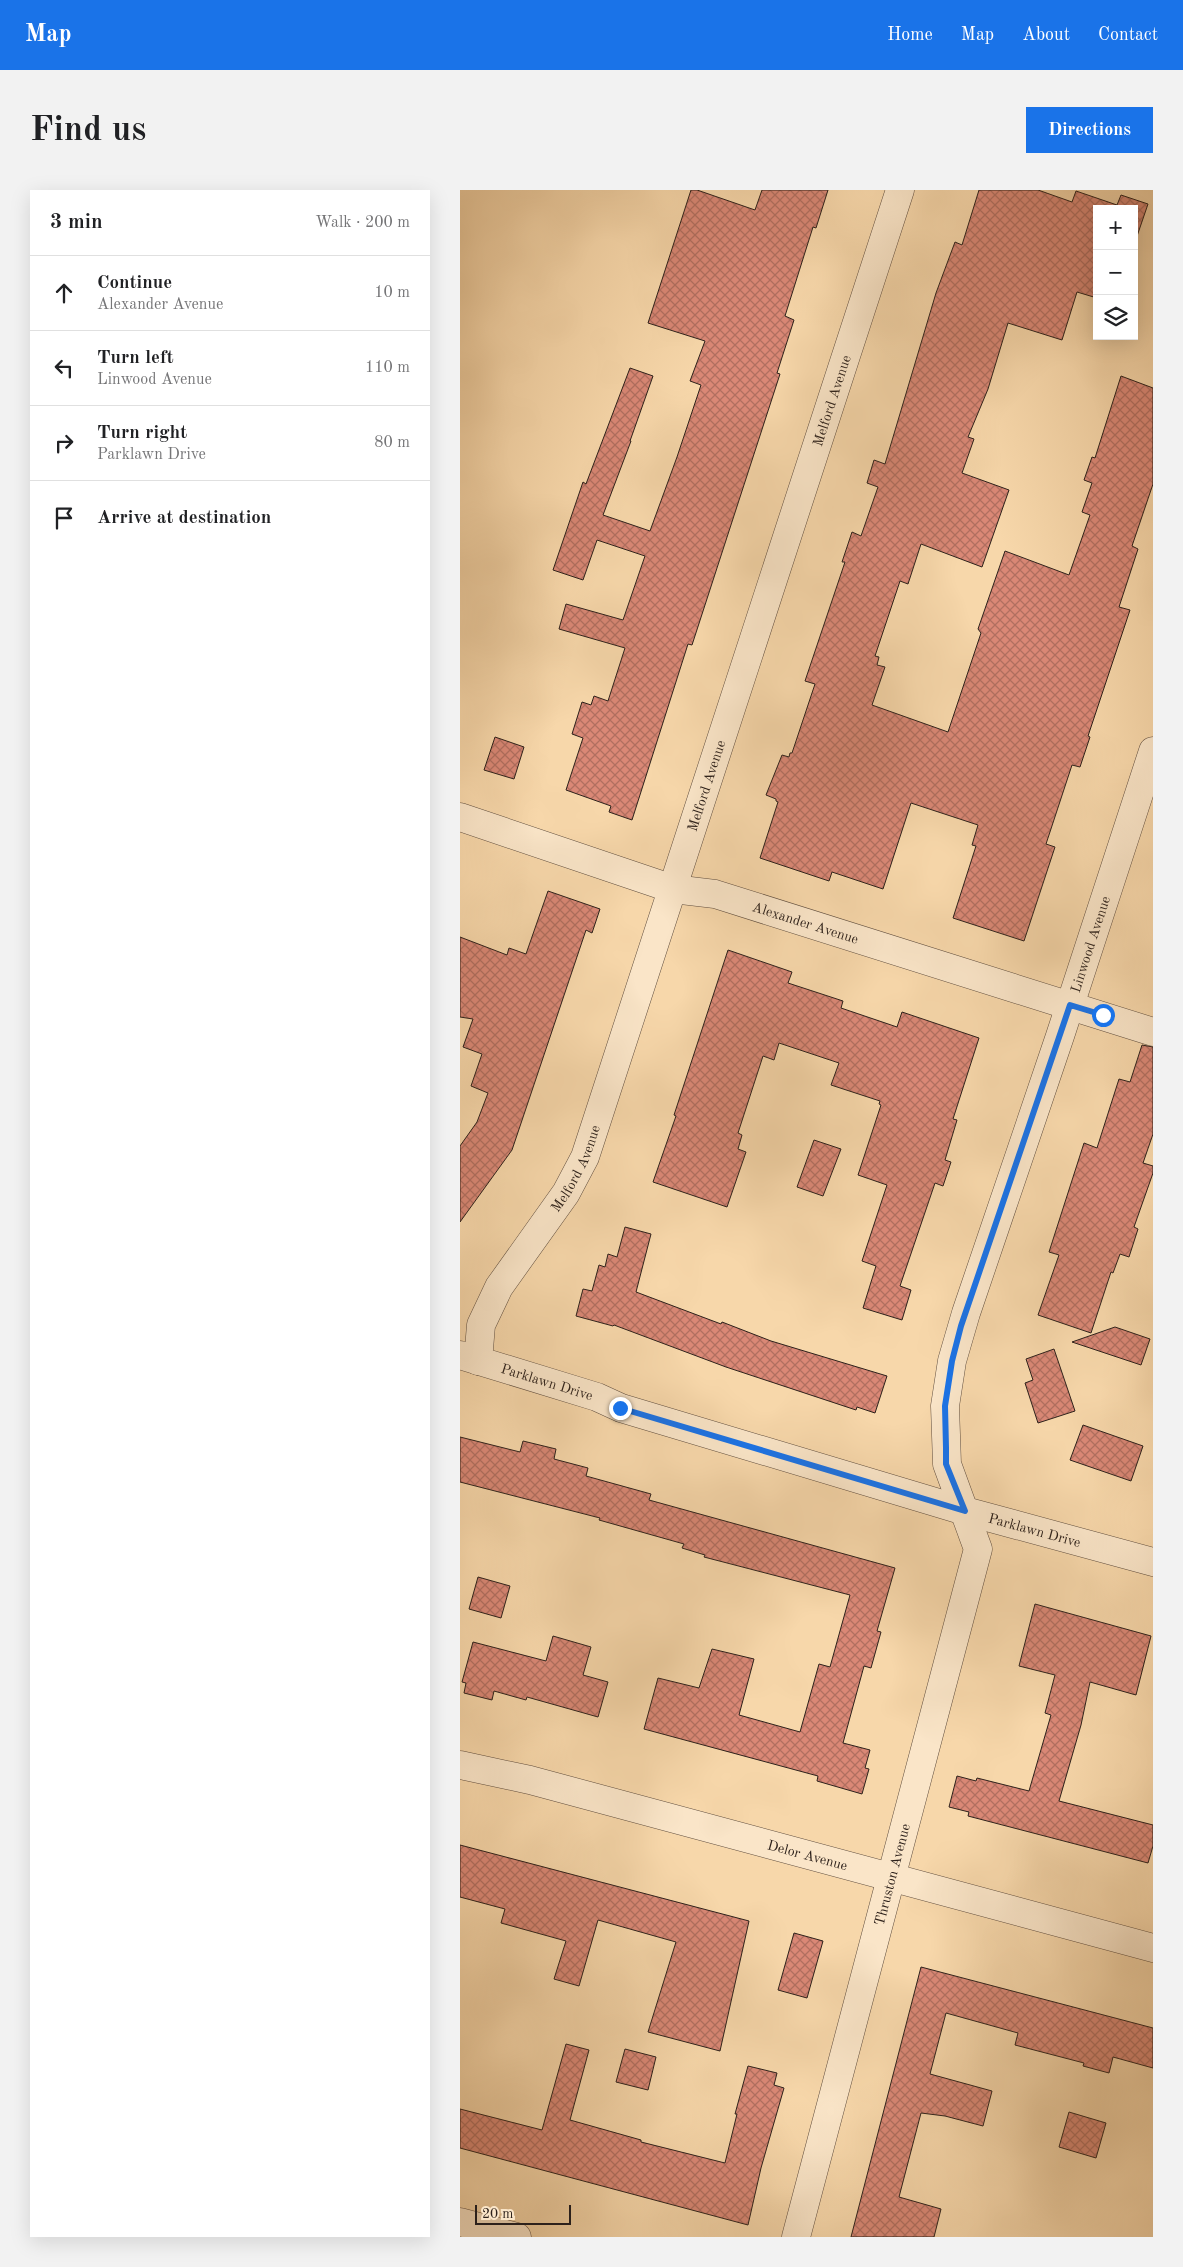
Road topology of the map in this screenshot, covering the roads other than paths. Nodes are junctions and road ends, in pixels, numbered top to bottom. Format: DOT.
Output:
graph roads {
  1 [pos="900,190"];
  2 [pos="1153,751"];
  3 [pos="460,817"];
  4 [pos="673,889"];
  5 [pos="1070,1005"];
  6 [pos="1153,1032"];
  7 [pos="469,1358"];
  8 [pos="965,1511"];
  9 [pos="1153,1562"];
  10 [pos="460,1764"];
  11 [pos="891,1877"];
  12 [pos="1153,1948"];
  13 [pos="460,2222"];
  14 [pos="517,2237"];
  15 [pos="796,2237"];
  1 -- 4 [label="street, Melford Avenue"];
  2 -- 5 [label="street, Linwood Avenue"];
  3 -- 4 [label="street, Alexander Avenue"];
  4 -- 5 [label="street, Alexander Avenue"];
  4 -- 7 [label="street, Melford Avenue"];
  5 -- 6 [label="street, Alexander Avenue"];
  5 -- 8 [label="street, Linwood Avenue"];
  7 -- 8 [label="street, Parklawn Drive"];
  8 -- 9 [label="street, Parklawn Drive"];
  8 -- 11 [label="street, Thruston Avenue"];
  10 -- 11 [label="street, Delor Avenue"];
  11 -- 12 [label="street, Delor Avenue"];
  11 -- 15 [label="street, Thruston Avenue"];
  13 -- 14 [label="street"];
}
